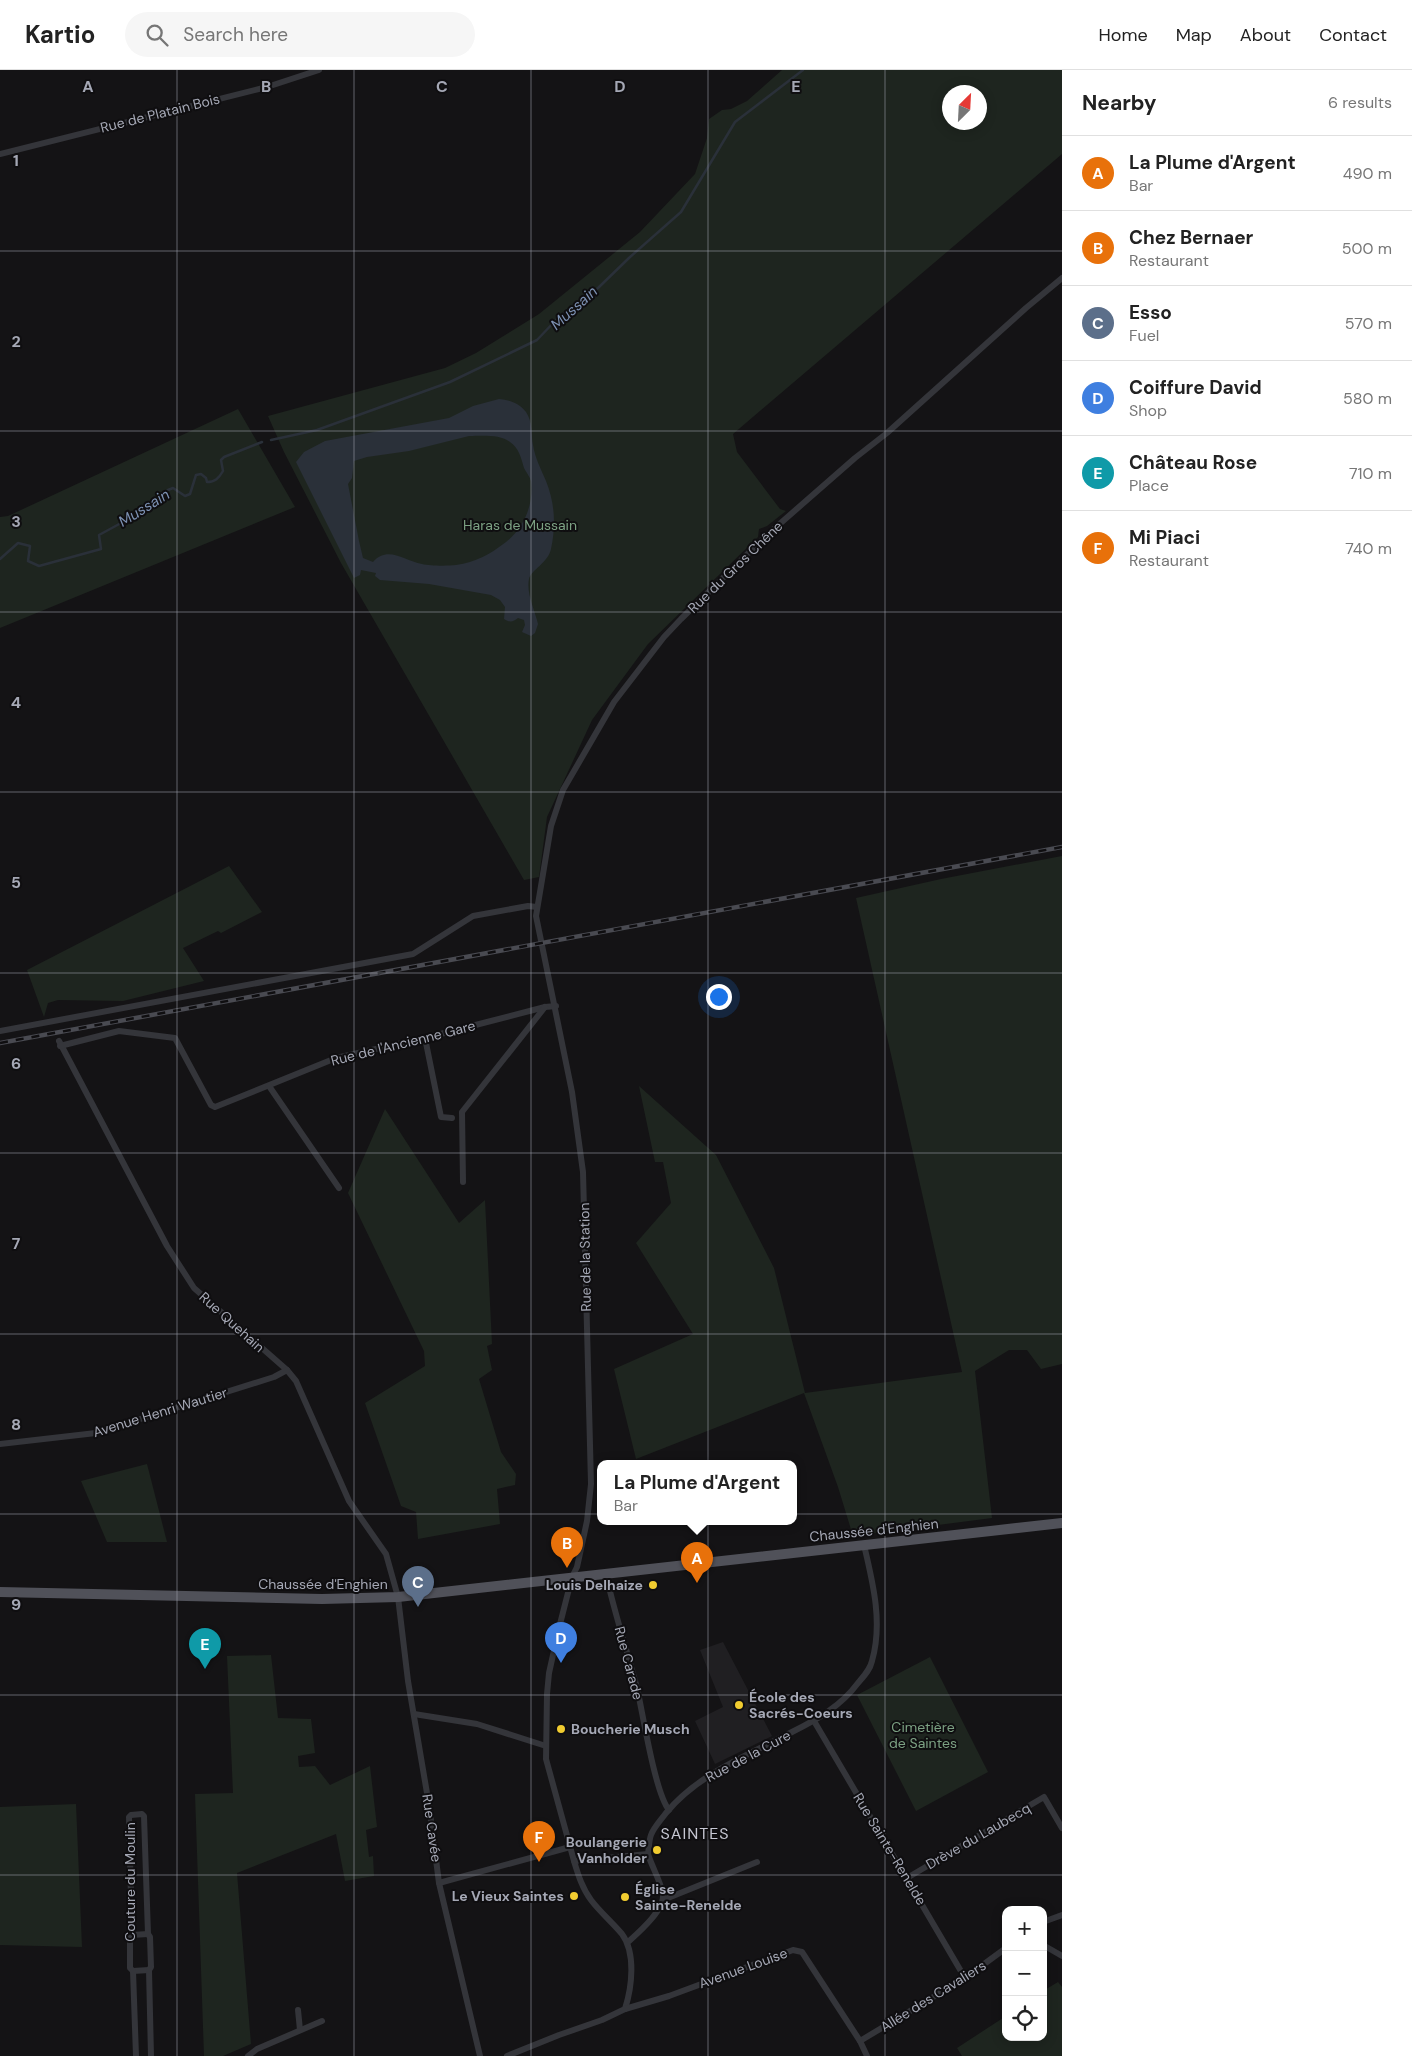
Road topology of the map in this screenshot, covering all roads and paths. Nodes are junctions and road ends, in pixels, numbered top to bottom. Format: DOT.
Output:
graph roads {
  1 [pos="319,70"];
  2 [pos="0,154"];
  3 [pos="1062,278"];
  4 [pos="537,907"];
  5 [pos="540,939"];
  6 [pos="556,1006"];
  7 [pos="546,1007"];
  8 [pos="0,1031"];
  9 [pos="425,1038"];
  10 [pos="59,1044"];
  11 [pos="269,1086"];
  12 [pos="452,1118"];
  13 [pos="463,1182"];
  14 [pos="339,1188"];
  15 [pos="287,1370"];
  16 [pos="0,1444"];
  17 [pos="1062,1523"];
  18 [pos="864,1545"];
  19 [pos="606,1574"];
  20 [pos="572,1577"];
  21 [pos="0,1592"];
  22 [pos="398,1597"];
  23 [pos="414,1714"];
  24 [pos="814,1721"];
  25 [pos="546,1746"];
  26 [pos="669,1810"];
  27 [pos="1062,1828"];
  28 [pos="570,1847"];
  29 [pos="648,1854"];
  30 [pos="574,1861"];
  31 [pos="757,1862"];
  32 [pos="907,1878"];
  33 [pos="440,1884"];
  34 [pos="663,1900"];
  35 [pos="1062,1915"];
  36 [pos="1047,1921"];
  37 [pos="148,1934"];
  38 [pos="132,1935"];
  39 [pos="627,1943"];
  40 [pos="1047,1947"];
  41 [pos="1002,1951"];
  42 [pos="1062,1956"];
  43 [pos="148,1970"];
  44 [pos="133,1971"];
  45 [pos="965,1978"];
  46 [pos="625,2009"];
  47 [pos="298,2010"];
  48 [pos="322,2022"];
  49 [pos="300,2030"];
  50 [pos="860,2041"];
  51 [pos="136,2056"];
  52 [pos="151,2056"];
  53 [pos="248,2056"];
  54 [pos="480,2056"];
  55 [pos="507,2056"];
  56 [pos="867,2056"];
  1 -- 2 [label="street, Rue de Platain Bois"];
  3 -- 4 [label="street, Rue du Gros Chêne"];
  4 -- 5 [label="street, Rue du Gros Chêne"];
  4 -- 8 [label="street"];
  5 -- 6 [label="street, Rue de la Station"];
  6 -- 7 [label="street, Rue de l'Ancienne Gare"];
  6 -- 20 [label="street, Rue de la Station"];
  7 -- 9 [label="street, Rue de l'Ancienne Gare"];
  7 -- 13 [label="street"];
  9 -- 11 [label="street, Rue de l'Ancienne Gare"];
  9 -- 12 [label="street"];
  10 -- 11 [label="street, Rue de l'Ancienne Gare"];
  10 -- 15 [label="street, Rue Quehain"];
  11 -- 14 [label="street"];
  15 -- 16 [label="street, Avenue Henri Wautier"];
  15 -- 22 [label="street, Rue Quehain"];
  17 -- 18 [label="main road, Chaussée d'Enghien"];
  18 -- 19 [label="main road, Chaussée d'Enghien"];
  18 -- 24 [label="street, Rue de la Cure"];
  19 -- 20 [label="main road, Chaussée d'Enghien"];
  19 -- 26 [label="street, Rue Carade"];
  20 -- 22 [label="main road, Chaussée d'Enghien"];
  20 -- 25 [label="street, Rue de la Station"];
  21 -- 22 [label="main road, Chaussée d'Enghien"];
  22 -- 23 [label="street, Rue Cavée"];
  23 -- 25 [label="street"];
  23 -- 33 [label="street, Rue Cavée"];
  24 -- 26 [label="street, Rue de la Cure"];
  24 -- 32 [label="street, Rue Sainte-Renelde"];
  25 -- 28 [label="street, Rue de la Station"];
  26 -- 29 [label="street, Rue de la Cure"];
  27 -- 32 [label="street, Drève du Laubecq"];
  28 -- 30 [label="street, Rue de la Station"];
  28 -- 33 [label="street"];
  29 -- 30 [label="street"];
  29 -- 34 [label="street"];
  30 -- 39 [label="street, Rue de la Station"];
  31 -- 34 [label="street"];
  32 -- 45 [label="street, Rue Sainte-Renelde"];
  33 -- 54 [label="street, Rue Cavée"];
  34 -- 39 [label="street"];
  35 -- 36 [label="street"];
  37 -- 38 [label="street"];
  37 -- 38 [label="street, Couture du Moulin"];
  37 -- 43 [label="street, Couture du Moulin"];
  38 -- 44 [label="street, Couture du Moulin"];
  39 -- 46 [label="street"];
  40 -- 42 [label="street"];
  41 -- 45 [label="street, Allée des Cavaliers"];
  43 -- 44 [label="street"];
  43 -- 52 [label="street, Couture du Moulin"];
  44 -- 51 [label="street, Couture du Moulin"];
  45 -- 50 [label="street, Allée des Cavaliers"];
  46 -- 50 [label="street, Avenue Louise"];
  46 -- 55 [label="street"];
  47 -- 49 [label="street"];
  48 -- 49 [label="street"];
  49 -- 53 [label="street"];
  50 -- 56 [label="street, Avenue Louise"];
}
